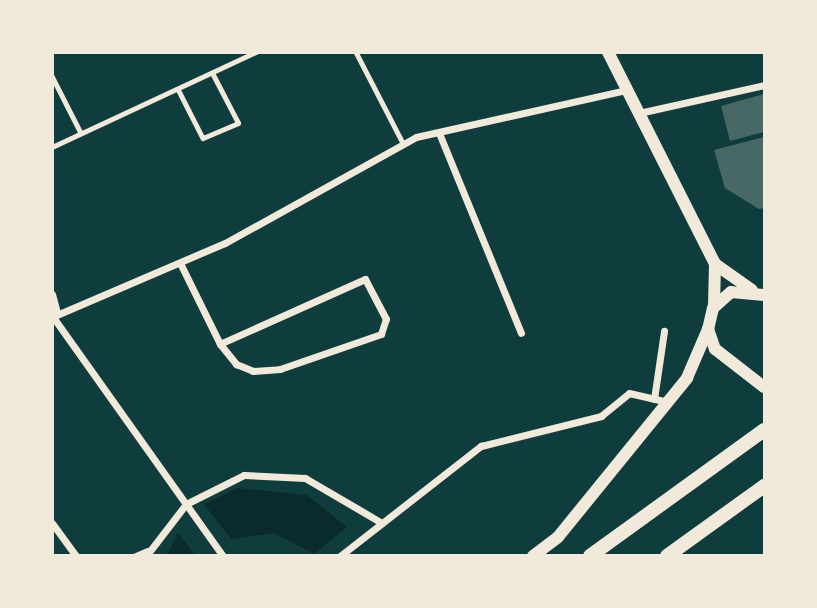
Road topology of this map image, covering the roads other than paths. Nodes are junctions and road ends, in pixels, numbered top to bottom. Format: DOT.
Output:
graph roads {
  1 [pos="256,52"];
  2 [pos="356,52"];
  3 [pos="608,52"];
  4 [pos="212,73"];
  5 [pos="52,76"];
  6 [pos="765,85"];
  7 [pos="178,89"];
  8 [pos="627,90"];
  9 [pos="639,113"];
  10 [pos="81,133"];
  11 [pos="439,133"];
  12 [pos="403,143"];
  13 [pos="52,147"];
  14 [pos="180,263"];
  15 [pos="715,264"];
  16 [pos="760,292"];
  17 [pos="52,295"];
  18 [pos="713,307"];
  19 [pos="54,316"];
  20 [pos="708,329"];
  21 [pos="664,331"];
  22 [pos="521,333"];
  23 [pos="220,344"];
  24 [pos="765,387"];
  25 [pos="654,399"];
  26 [pos="668,402"];
  27 [pos="764,430"];
  28 [pos="765,486"];
  29 [pos="186,504"];
  30 [pos="52,523"];
  31 [pos="382,523"];
  32 [pos="146,553"];
  33 [pos="76,555"];
  34 [pos="136,555"];
  35 [pos="223,555"];
  36 [pos="340,555"];
  37 [pos="533,555"];
  38 [pos="590,555"];
  39 [pos="667,555"];
  1 -- 4 [label="lane"];
  2 -- 12 [label="lane"];
  3 -- 8 [label="main road"];
  4 -- 7 [label="lane"];
  4 -- 7 [label="lane"];
  5 -- 10 [label="lane"];
  6 -- 9 [label="street"];
  7 -- 10 [label="lane"];
  8 -- 9 [label="main road"];
  8 -- 11 [label="street"];
  9 -- 15 [label="main road"];
  10 -- 13 [label="lane"];
  11 -- 12 [label="street"];
  11 -- 22 [label="street"];
  12 -- 14 [label="street"];
  14 -- 19 [label="street"];
  14 -- 23 [label="street"];
  15 -- 16 [label="main road"];
  15 -- 18 [label="main road"];
  16 -- 18 [label="main road"];
  17 -- 19 [label="street"];
  18 -- 20 [label="main road"];
  19 -- 29 [label="street"];
  20 -- 24 [label="main road"];
  20 -- 26 [label="main road"];
  21 -- 25 [label="street"];
  23 -- 23 [label="street"];
  25 -- 26 [label="street"];
  25 -- 31 [label="street"];
  26 -- 37 [label="main road"];
  27 -- 38 [label="highway"];
  28 -- 39 [label="highway"];
  29 -- 31 [label="street"];
  29 -- 32 [label="street"];
  29 -- 35 [label="street"];
  30 -- 33 [label="street"];
  31 -- 36 [label="street"];
  32 -- 34 [label="street"];
}
